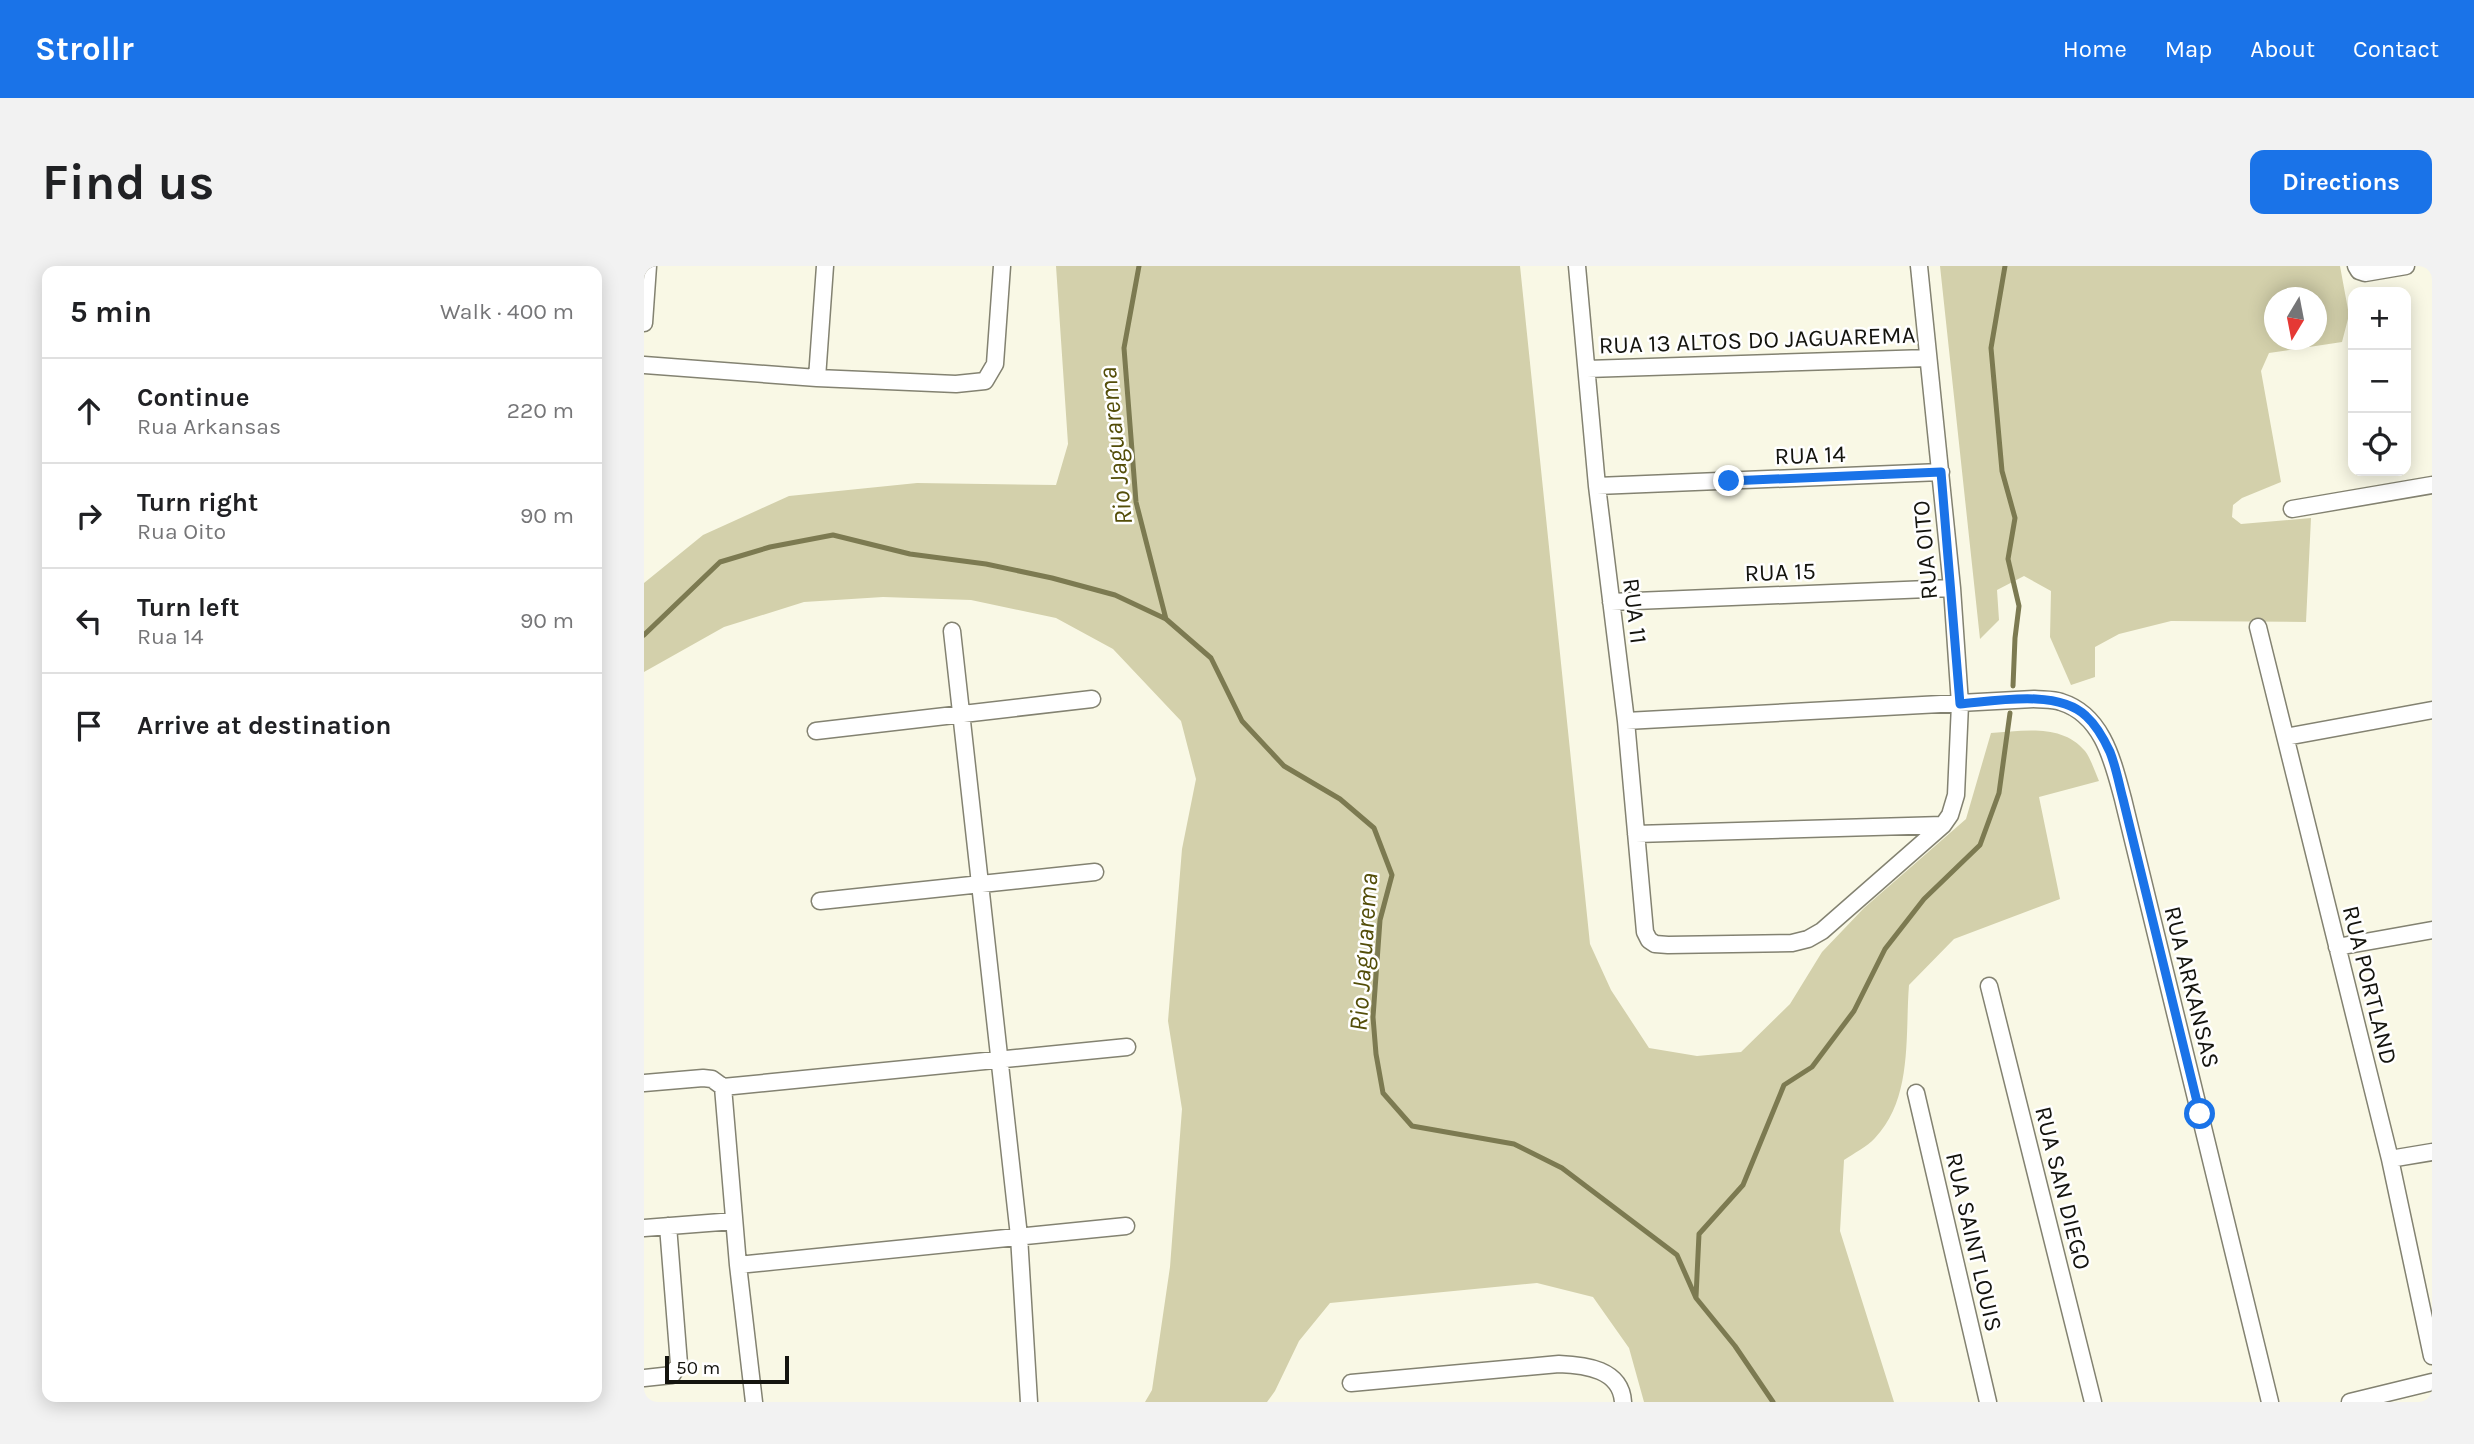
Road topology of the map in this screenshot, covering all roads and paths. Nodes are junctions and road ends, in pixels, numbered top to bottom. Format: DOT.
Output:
graph roads {
  1 [pos="648,266"];
  2 [pos="825,266"];
  3 [pos="1002,266"];
  4 [pos="1577,266"];
  5 [pos="1919,266"];
  6 [pos="2356,266"];
  7 [pos="2406,266"];
  8 [pos="644,324"];
  9 [pos="1928,358"];
  10 [pos="644,365"];
  11 [pos="1587,369"];
  12 [pos="817,378"];
  13 [pos="1941,472"];
  14 [pos="2432,485"];
  15 [pos="1597,486"];
  16 [pos="2292,509"];
  17 [pos="1952,588"];
  18 [pos="1611,602"];
  19 [pos="2258,627"];
  20 [pos="953,631"];
  21 [pos="1092,699"];
  22 [pos="1960,704"];
  23 [pos="2432,710"];
  24 [pos="962,714"];
  25 [pos="1626,721"];
  26 [pos="816,731"];
  27 [pos="2286,737"];
  28 [pos="1943,825"];
  29 [pos="1636,834"];
  30 [pos="1095,872"];
  31 [pos="980,884"];
  32 [pos="820,901"];
  33 [pos="2432,930"];
  34 [pos="2337,947"];
  35 [pos="1989,986"];
  36 [pos="1127,1047"];
  37 [pos="1000,1061"];
  38 [pos="644,1083"];
  39 [pos="723,1087"];
  40 [pos="1916,1093"];
  41 [pos="2432,1152"];
  42 [pos="2390,1159"];
  43 [pos="728,1221"];
  44 [pos="668,1226"];
  45 [pos="1126,1226"];
  46 [pos="644,1228"];
  47 [pos="1019,1236"];
  48 [pos="738,1265"];
  49 [pos="2432,1356"];
  50 [pos="644,1378"];
  51 [pos="2432,1382"];
  52 [pos="1351,1383"];
  53 [pos="754,1402"];
  54 [pos="1029,1402"];
  55 [pos="1623,1402"];
  56 [pos="1988,1402"];
  57 [pos="2093,1402"];
  58 [pos="2270,1402"];
  59 [pos="2350,1402"];
  1 -- 8 [label="street"];
  2 -- 12 [label="street"];
  3 -- 12 [label="street"];
  4 -- 11 [label="street, RUA 11"];
  5 -- 9 [label="street, RUA OITO"];
  6 -- 7 [label="street"];
  9 -- 11 [label="street, RUA 13 ALTOS DO JAGUAREMA"];
  9 -- 13 [label="street, RUA OITO"];
  10 -- 12 [label="street"];
  11 -- 15 [label="street, RUA 11"];
  13 -- 15 [label="street, RUA 14"];
  13 -- 17 [label="street, RUA OITO"];
  14 -- 16 [label="street"];
  15 -- 18 [label="street, RUA 11"];
  17 -- 18 [label="street, RUA 15"];
  17 -- 22 [label="street, RUA OITO"];
  18 -- 25 [label="street, RUA 11"];
  19 -- 27 [label="street, RUA PORTLAND"];
  20 -- 24 [label="street"];
  21 -- 24 [label="street"];
  22 -- 25 [label="street, RUA ARKANSAS"];
  22 -- 28 [label="street, RUA OITO"];
  22 -- 58 [label="street, RUA ARKANSAS"];
  23 -- 27 [label="street"];
  24 -- 26 [label="street"];
  24 -- 31 [label="street"];
  25 -- 29 [label="street, RUA 11"];
  27 -- 34 [label="street, RUA PORTLAND"];
  28 -- 29 [label="street"];
  28 -- 29 [label="street, RUA 11"];
  30 -- 31 [label="street"];
  31 -- 32 [label="street"];
  31 -- 37 [label="street"];
  33 -- 34 [label="street"];
  34 -- 42 [label="street, RUA PORTLAND"];
  35 -- 57 [label="street, RUA SAN DIEGO"];
  36 -- 37 [label="street"];
  37 -- 39 [label="street"];
  37 -- 47 [label="street"];
  38 -- 39 [label="street"];
  39 -- 43 [label="street"];
  40 -- 56 [label="street, RUA SAINT LOUIS"];
  41 -- 42 [label="street"];
  42 -- 49 [label="street, RUA PORTLAND"];
  43 -- 44 [label="street"];
  43 -- 48 [label="street"];
  44 -- 46 [label="street"];
  44 -- 50 [label="street"];
  45 -- 47 [label="street"];
  47 -- 48 [label="street"];
  47 -- 54 [label="street"];
  48 -- 53 [label="street"];
  51 -- 59 [label="street"];
  52 -- 55 [label="street"];
}
